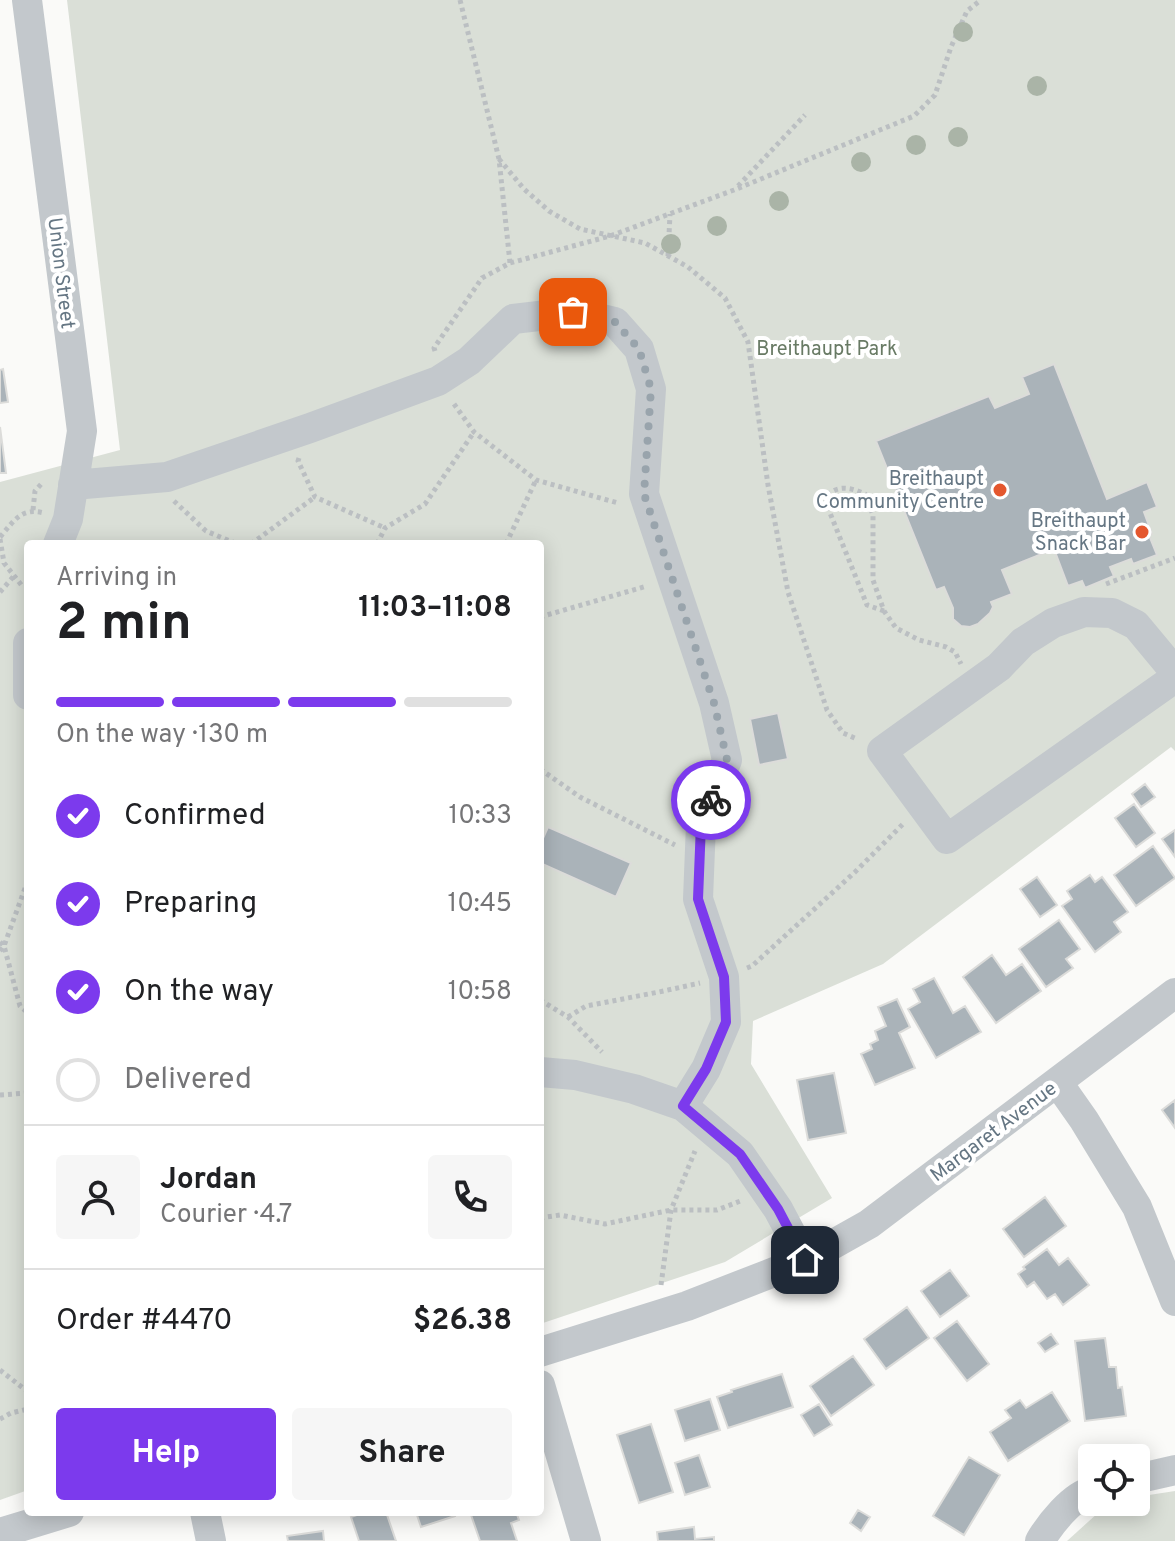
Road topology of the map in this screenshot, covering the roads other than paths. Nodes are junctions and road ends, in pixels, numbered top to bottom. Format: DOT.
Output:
graph roads {
  1 [pos="27,0"];
  2 [pos="73,485"];
  3 [pos="63,531"];
  4 [pos="1175,672"];
  5 [pos="1175,678"];
  6 [pos="1175,993"];
  7 [pos="544,1072"];
  8 [pos="1058,1083"];
  9 [pos="694,1116"];
  10 [pos="805,1260"];
  11 [pos="1175,1301"];
  12 [pos="544,1351"];
  13 [pos="544,1399"];
  14 [pos="1175,1470"];
  15 [pos="1150,1476"];
  16 [pos="1078,1498"];
  17 [pos="56,1516"];
  18 [pos="206,1516"];
  19 [pos="0,1533"];
  20 [pos="211,1541"];
  21 [pos="586,1541"];
  22 [pos="1040,1541"];
  1 -- 2 [label="street, Union Street"];
  2 -- 3 [label="street, Union Street"];
  2 -- 9 [label="street"];
  4 -- 5 [label="street"];
  6 -- 8 [label="street, Margaret Avenue"];
  7 -- 9 [label="street"];
  8 -- 10 [label="street, Margaret Avenue"];
  8 -- 11 [label="street"];
  9 -- 10 [label="street"];
  10 -- 12 [label="street, Margaret Avenue"];
  13 -- 21 [label="street"];
  14 -- 15 [label="street"];
  16 -- 22 [label="street"];
  17 -- 19 [label="street"];
  18 -- 20 [label="street"];
}
